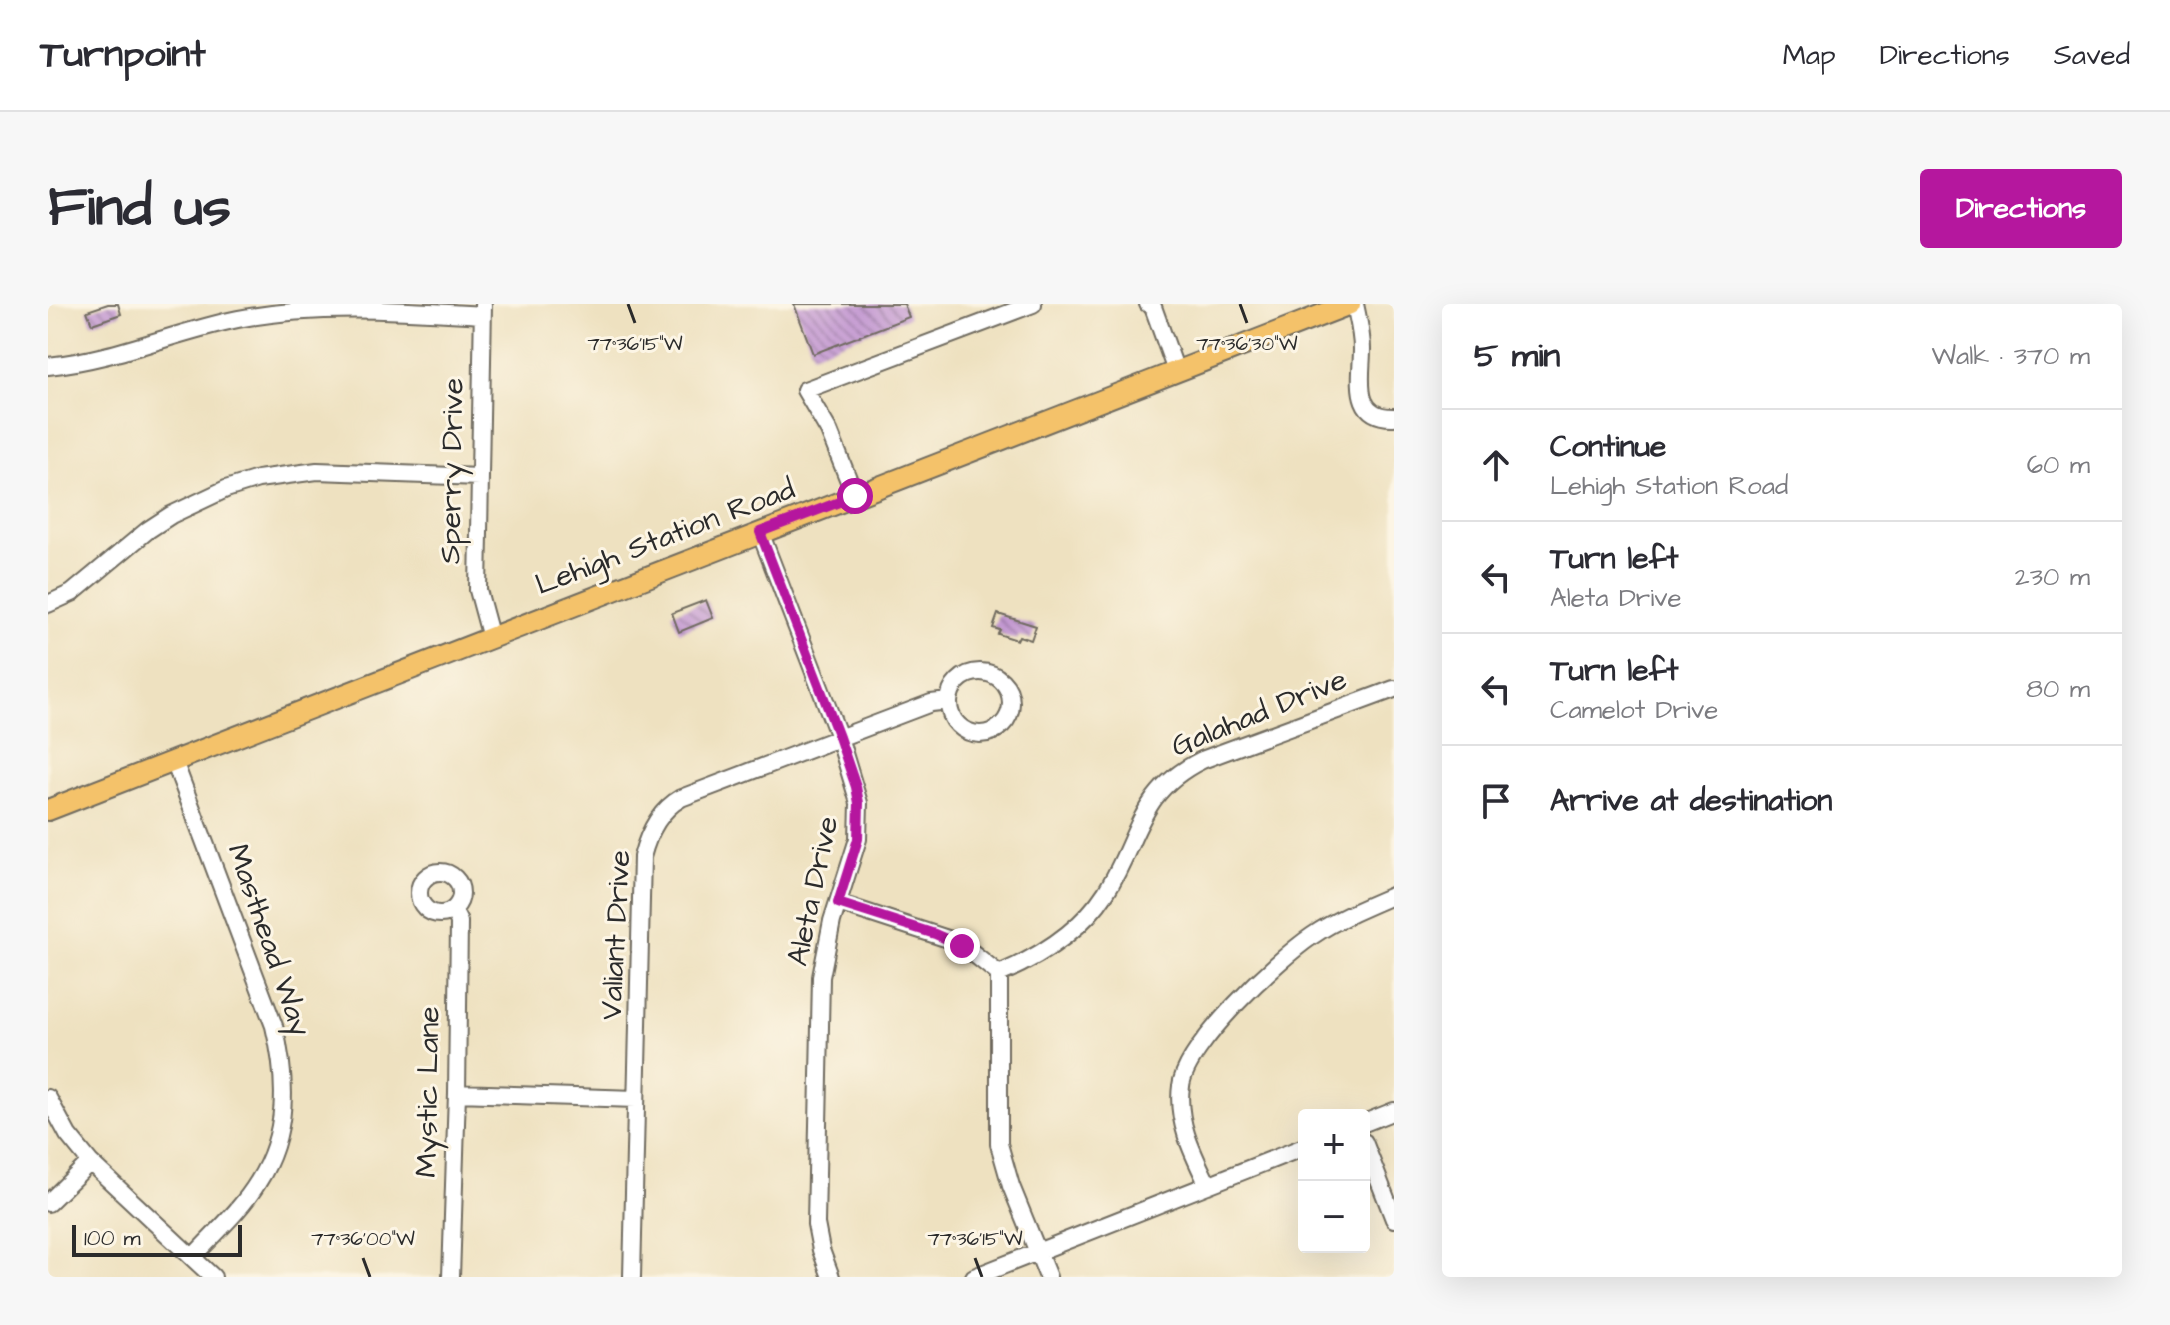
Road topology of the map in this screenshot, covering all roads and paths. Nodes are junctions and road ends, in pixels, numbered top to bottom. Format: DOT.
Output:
graph roads {
  1 [pos="1033,304"];
  2 [pos="1353,304"];
  3 [pos="1152,305"];
  4 [pos="482,310"];
  5 [pos="48,366"];
  6 [pos="1176,371"];
  7 [pos="1394,417"];
  8 [pos="480,477"];
  9 [pos="855,496"];
  10 [pos="760,532"];
  11 [pos="48,604"];
  12 [pos="491,638"];
  13 [pos="1394,689"];
  14 [pos="949,701"];
  15 [pos="839,737"];
  16 [pos="174,761"];
  17 [pos="48,810"];
  18 [pos="1394,895"];
  19 [pos="838,903"];
  20 [pos="453,910"];
  21 [pos="999,974"];
  22 [pos="457,1093"];
  23 [pos="48,1098"];
  24 [pos="636,1099"];
  25 [pos="1394,1111"];
  26 [pos="1370,1121"];
  27 [pos="1298,1149"];
  28 [pos="1370,1157"];
  29 [pos="90,1162"];
  30 [pos="1208,1185"];
  31 [pos="48,1203"];
  32 [pos="1394,1219"];
  33 [pos="1038,1253"];
  34 [pos="193,1257"];
  35 [pos="213,1277"];
  36 [pos="451,1277"];
  37 [pos="632,1277"];
  38 [pos="831,1277"];
  39 [pos="974,1277"];
  40 [pos="1048,1277"];
  1 -- 9 [label="street"];
  2 -- 6 [label="main road, Lehigh Station Road"];
  2 -- 7 [label="street"];
  3 -- 6 [label="street"];
  4 -- 5 [label="street"];
  4 -- 8 [label="street, Sperry Drive"];
  6 -- 9 [label="main road, Lehigh Station Road"];
  8 -- 11 [label="street"];
  8 -- 12 [label="street, Sperry Drive"];
  9 -- 10 [label="main road, Lehigh Station Road"];
  10 -- 12 [label="main road, Lehigh Station Road"];
  10 -- 15 [label="street, Aleta Drive"];
  12 -- 16 [label="main road, Lehigh Station Road"];
  13 -- 21 [label="street, Galahad Drive"];
  14 -- 15 [label="street, Valiant Drive"];
  15 -- 19 [label="street, Aleta Drive"];
  15 -- 24 [label="street, Valiant Drive"];
  16 -- 17 [label="main road, Lehigh Station Road"];
  16 -- 34 [label="street, Masthead Way"];
  18 -- 30 [label="street"];
  19 -- 21 [label="street"];
  19 -- 38 [label="street, Aleta Drive"];
  20 -- 22 [label="street, Mystic Lane"];
  21 -- 33 [label="street"];
  22 -- 24 [label="street"];
  22 -- 36 [label="street, Mystic Lane"];
  23 -- 29 [label="street"];
  24 -- 37 [label="street, Valiant Drive"];
  25 -- 26 [label="street"];
  27 -- 30 [label="street"];
  28 -- 32 [label="street"];
  29 -- 31 [label="street"];
  29 -- 34 [label="street"];
  30 -- 33 [label="street"];
  33 -- 39 [label="street"];
  33 -- 40 [label="street"];
  34 -- 35 [label="street"];
}
